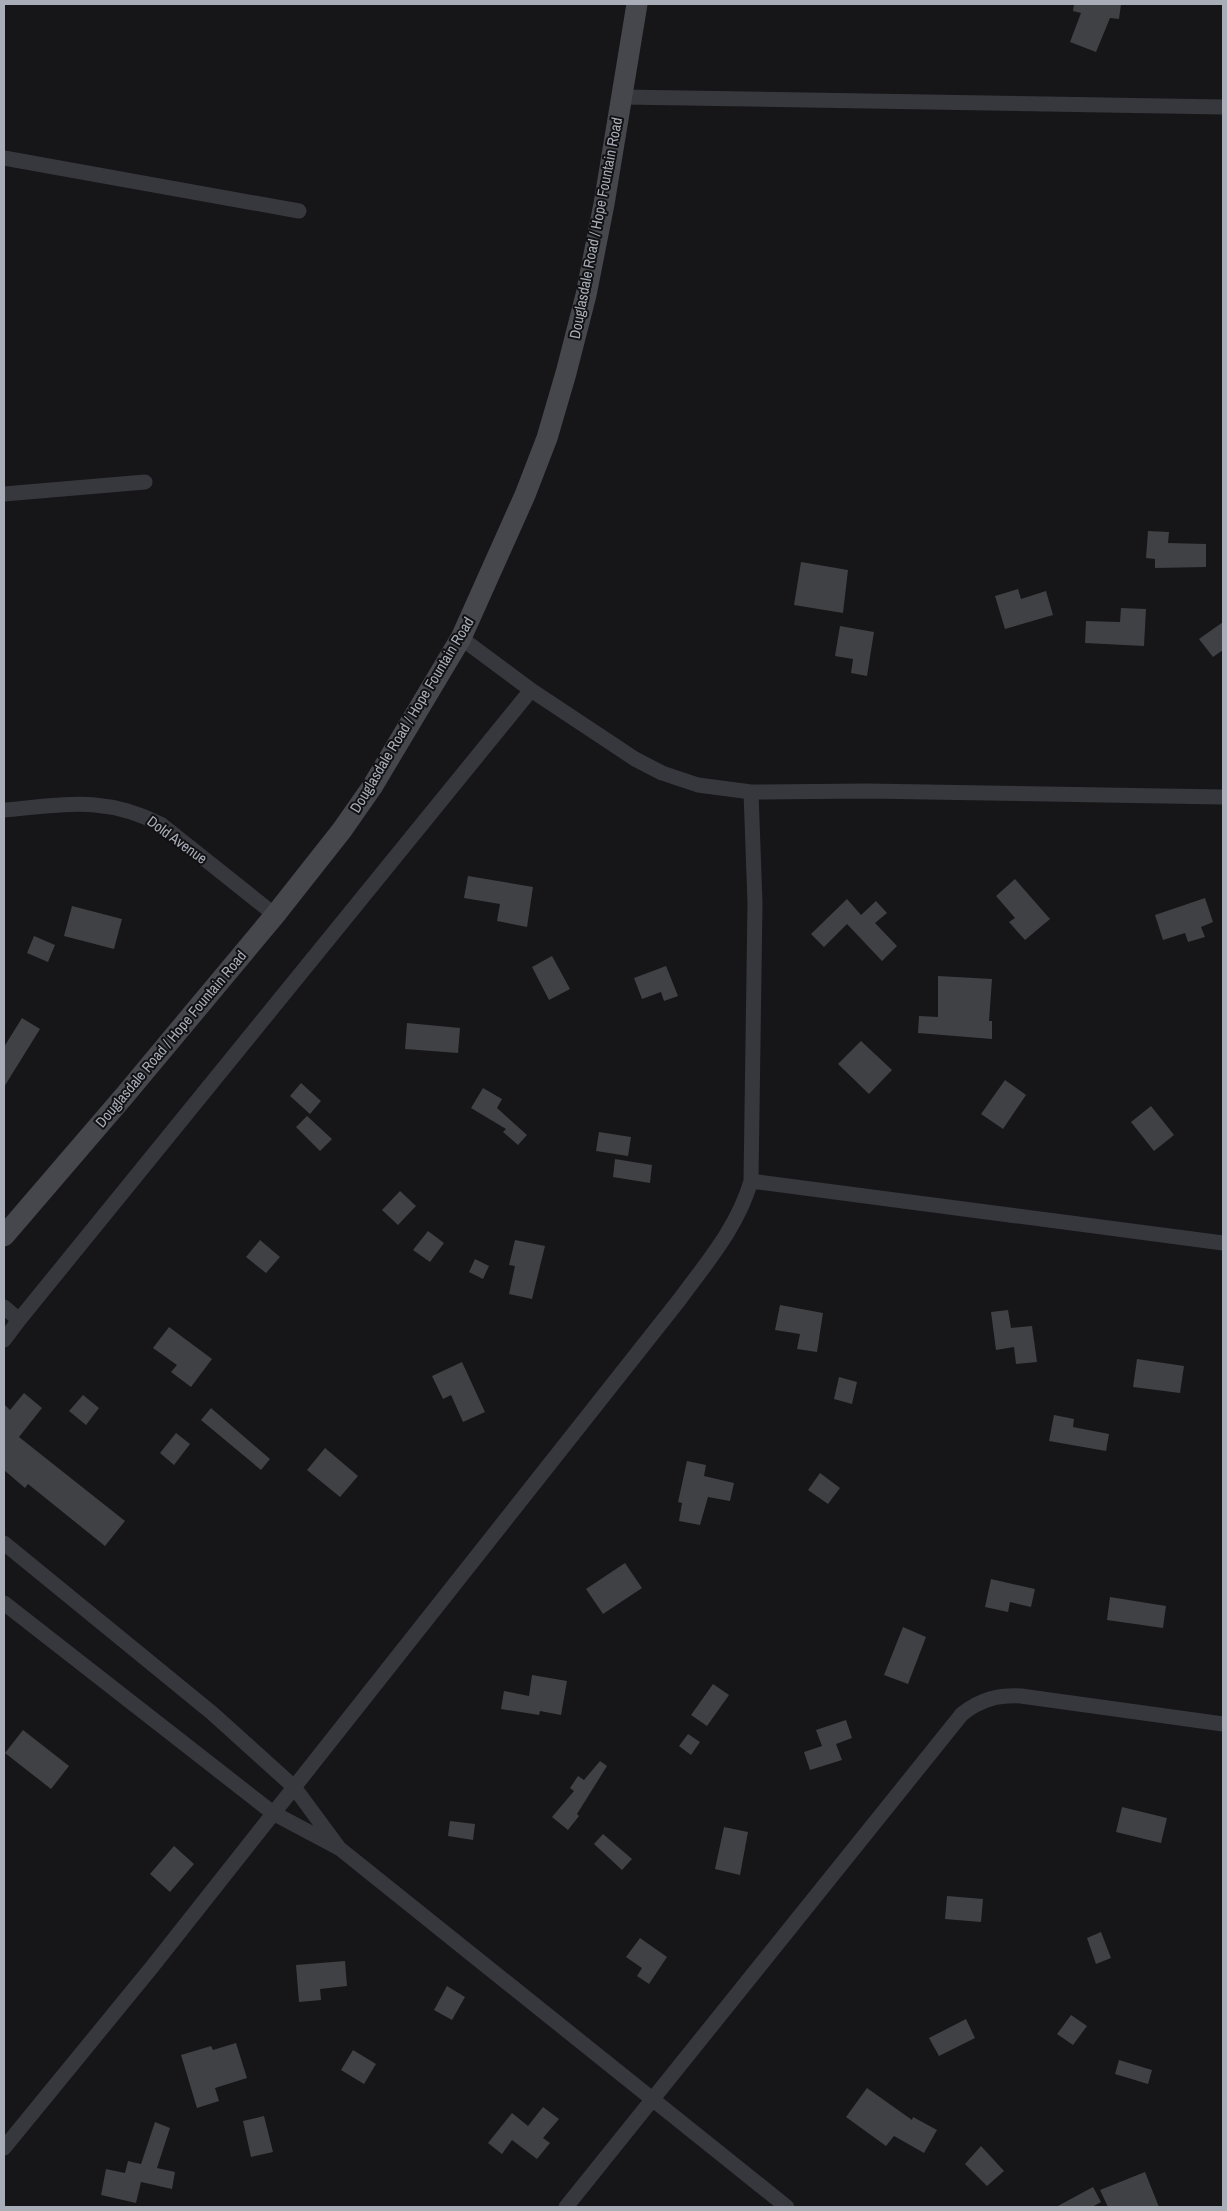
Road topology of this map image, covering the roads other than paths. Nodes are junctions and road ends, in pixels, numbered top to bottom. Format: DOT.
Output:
graph roads {
  1 [pos="637,4"];
  2 [pos="622,97"];
  3 [pos="1223,107"];
  4 [pos="4,158"];
  5 [pos="299,211"];
  6 [pos="145,482"];
  7 [pos="4,494"];
  8 [pos="461,638"];
  9 [pos="531,690"];
  10 [pos="752,792"];
  11 [pos="1223,797"];
  12 [pos="4,810"];
  13 [pos="275,915"];
  14 [pos="750,1181"];
  15 [pos="4,1236"];
  16 [pos="1223,1243"];
  17 [pos="4,1307"];
  18 [pos="19,1320"];
  19 [pos="4,1340"];
  20 [pos="4,1543"];
  21 [pos="4,1603"];
  22 [pos="1223,1724"];
  23 [pos="294,1787"];
  24 [pos="273,1813"];
  25 [pos="339,1848"];
  26 [pos="652,2099"];
  27 [pos="4,2148"];
  28 [pos="566,2207"];
  29 [pos="787,2207"];
  1 -- 2 [label="main road, Douglasdale Road / Hope Fountain Road"];
  2 -- 3 [label="street"];
  2 -- 8 [label="main road, Douglasdale Road / Hope Fountain Road"];
  4 -- 5 [label="street"];
  6 -- 7 [label="street"];
  8 -- 9 [label="street"];
  8 -- 13 [label="main road, Douglasdale Road / Hope Fountain Road"];
  9 -- 10 [label="street"];
  9 -- 18 [label="street"];
  10 -- 11 [label="street"];
  10 -- 14 [label="street"];
  12 -- 13 [label="street, Dold Avenue"];
  13 -- 15 [label="main road, Douglasdale Road / Hope Fountain Road"];
  14 -- 16 [label="street"];
  14 -- 23 [label="street"];
  17 -- 18 [label="street"];
  18 -- 19 [label="street"];
  20 -- 23 [label="street"];
  21 -- 24 [label="street"];
  22 -- 26 [label="street"];
  23 -- 24 [label="street"];
  23 -- 25 [label="street"];
  24 -- 25 [label="street"];
  24 -- 27 [label="street"];
  25 -- 26 [label="street"];
  26 -- 28 [label="street"];
  26 -- 29 [label="street"];
}
